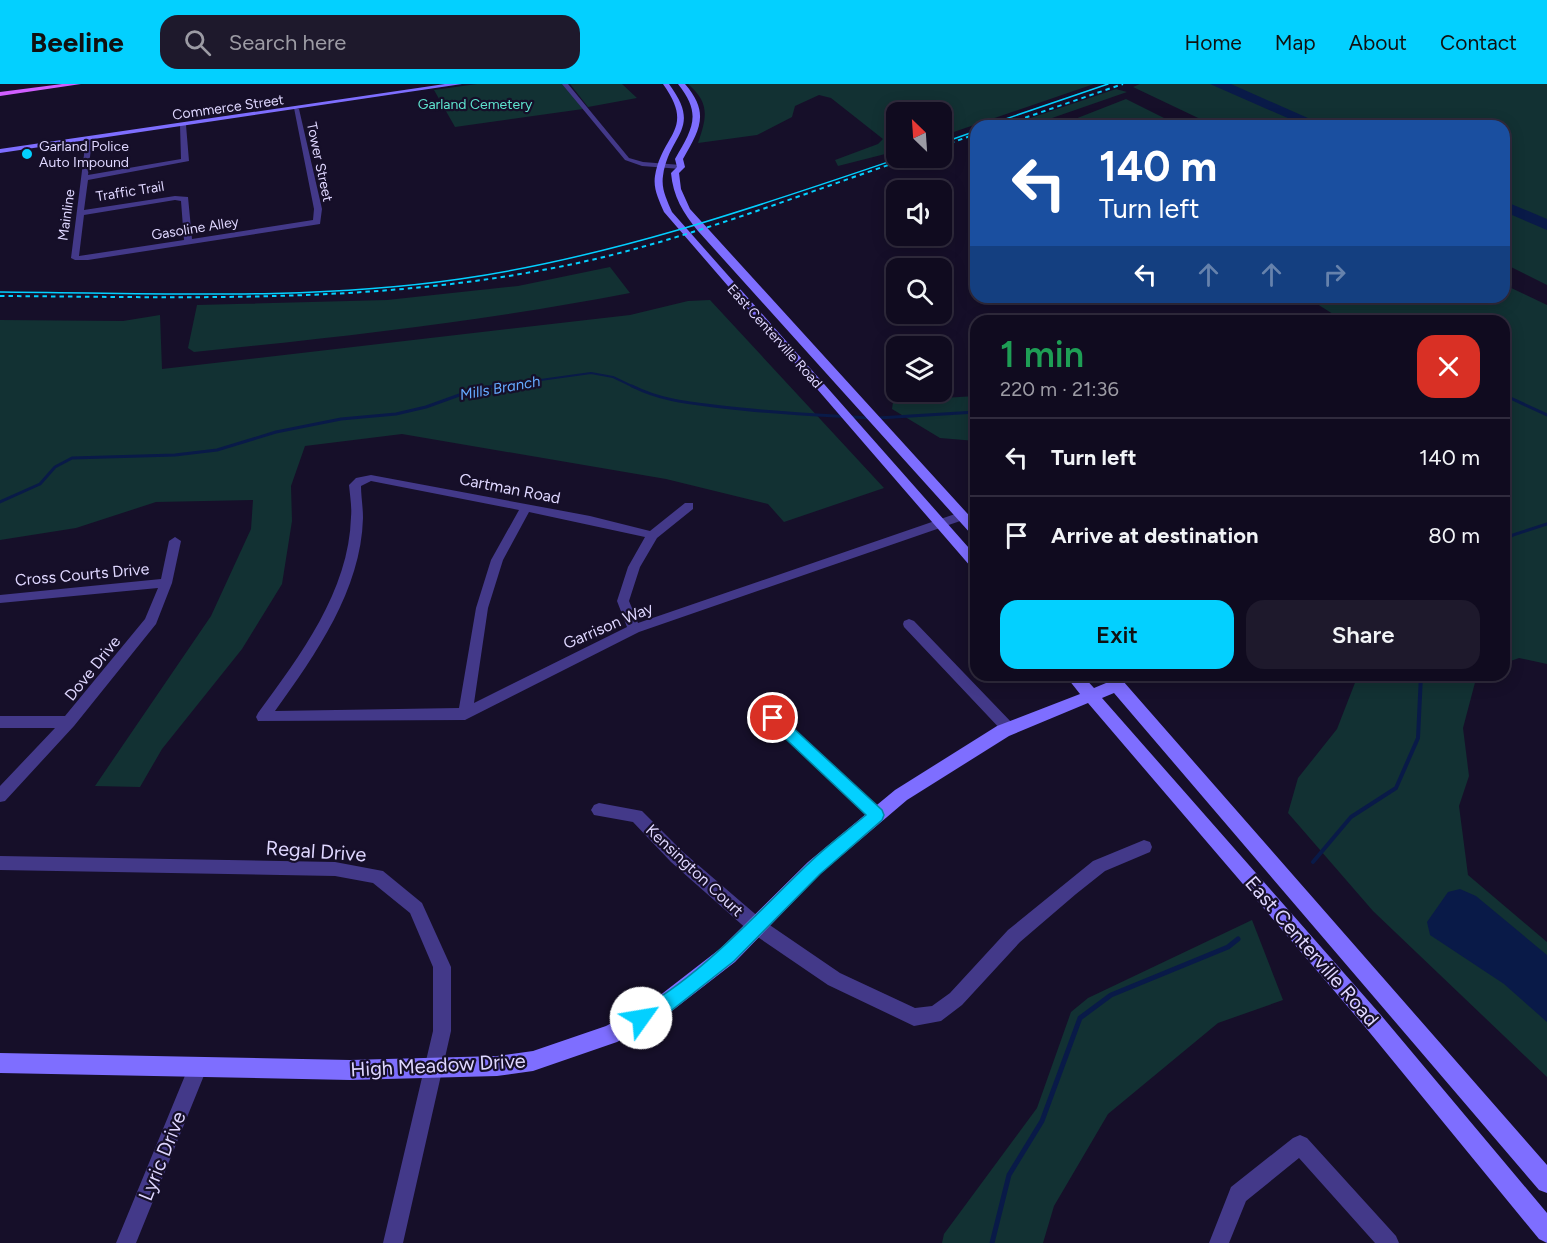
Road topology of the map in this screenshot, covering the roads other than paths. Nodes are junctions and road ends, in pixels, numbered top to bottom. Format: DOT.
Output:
graph roads {
  1 [pos="43,84"];
  2 [pos="78,84"];
  3 [pos="459,84"];
  4 [pos="566,84"];
  5 [pos="666,84"];
  6 [pos="681,84"];
  7 [pos="0,91"];
  8 [pos="296,109"];
  9 [pos="183,125"];
  10 [pos="89,138"];
  11 [pos="0,151"];
  12 [pos="660,166"];
  13 [pos="681,168"];
  14 [pos="84,178"];
  15 [pos="678,195"];
  16 [pos="662,198"];
  17 [pos="80,213"];
  18 [pos="318,221"];
  19 [pos="188,242"];
  20 [pos="75,258"];
  21 [pos="736,268"];
  22 [pos="718,271"];
  23 [pos="801,339"];
  24 [pos="782,343"];
  25 [pos="689,506"];
  26 [pos="526,508"];
  27 [pos="962,516"];
  28 [pos="940,523"];
  29 [pos="970,525"];
  30 [pos="652,535"];
  31 [pos="175,541"];
  32 [pos="970,557"];
  33 [pos="166,583"];
  34 [pos="0,598"];
  35 [pos="909,624"];
  36 [pos="634,629"];
  37 [pos="1078,681"];
  38 [pos="1112,681"];
  39 [pos="1114,681"];
  40 [pos="1092,696"];
  41 [pos="465,714"];
  42 [pos="263,717"];
  43 [pos="773,718"];
  44 [pos="0,722"];
  45 [pos="69,722"];
  46 [pos="1009,729"];
  47 [pos="0,796"];
  48 [pos="600,810"];
  49 [pos="877,815"];
  50 [pos="1144,847"];
  51 [pos="0,863"];
  52 [pos="755,925"];
  53 [pos="0,1064"];
  54 [pos="198,1068"];
  55 [pos="433,1068"];
  56 [pos="1547,1182"];
  57 [pos="1547,1231"];
  58 [pos="126,1243"];
  59 [pos="393,1243"];
  60 [pos="1219,1243"];
  61 [pos="1389,1243"];
  1 -- 7 [label="main road"];
  2 -- 7 [label="main road"];
  3 -- 8 [label="main road, Commerce Street"];
  4 -- 12 [label="street"];
  5 -- 12 [label="main road"];
  6 -- 13 [label="main road"];
  8 -- 9 [label="main road, Commerce Street"];
  8 -- 18 [label="street, Tower Street"];
  9 -- 10 [label="main road, Commerce Street"];
  9 -- 14 [label="street"];
  10 -- 11 [label="main road, Commerce Street"];
  10 -- 14 [label="street, Mainline"];
  12 -- 13 [label="street"];
  12 -- 16 [label="main road, East Centerville Road"];
  13 -- 15 [label="main road"];
  14 -- 17 [label="street, Mainline"];
  15 -- 16 [label="main road"];
  15 -- 21 [label="main road, East Centerville Road"];
  16 -- 22 [label="main road, East Centerville Road"];
  17 -- 19 [label="street, Traffic Trail"];
  17 -- 20 [label="street, Mainline"];
  18 -- 19 [label="street, Gasoline Alley"];
  19 -- 20 [label="street, Gasoline Alley"];
  21 -- 22 [label="main road"];
  21 -- 23 [label="main road, East Centerville Road"];
  22 -- 24 [label="main road, East Centerville Road"];
  23 -- 24 [label="main road"];
  23 -- 27 [label="main road, East Centerville Road"];
  24 -- 28 [label="main road, East Centerville Road"];
  25 -- 30 [label="street"];
  26 -- 30 [label="street, Cartman Road"];
  26 -- 41 [label="street"];
  26 -- 42 [label="street, Cartman Road"];
  27 -- 28 [label="street, Garrison Way"];
  27 -- 29 [label="main road, East Centerville Road"];
  28 -- 32 [label="main road, East Centerville Road"];
  28 -- 36 [label="street, Garrison Way"];
  30 -- 36 [label="street"];
  31 -- 33 [label="street, Dove Drive"];
  33 -- 34 [label="street, Cross Courts Drive"];
  33 -- 45 [label="street, Dove Drive"];
  35 -- 46 [label="street"];
  36 -- 41 [label="street, Garrison Way"];
  37 -- 40 [label="main road, East Centerville Road"];
  38 -- 40 [label="main road, High Meadow Drive"];
  39 -- 56 [label="main road, East Centerville Road"];
  40 -- 46 [label="main road, High Meadow Drive"];
  40 -- 57 [label="main road, East Centerville Road"];
  41 -- 42 [label="street, Garrison Way"];
  43 -- 49 [label="street"];
  44 -- 45 [label="street"];
  45 -- 47 [label="street, Dove Drive"];
  46 -- 49 [label="main road, High Meadow Drive"];
  48 -- 52 [label="street, Kensington Court"];
  49 -- 52 [label="main road, High Meadow Drive"];
  50 -- 52 [label="street, Kensington Court"];
  51 -- 55 [label="street, Regal Drive"];
  52 -- 55 [label="main road, High Meadow Drive"];
  53 -- 54 [label="main road, High Meadow Drive"];
  54 -- 55 [label="main road, High Meadow Drive"];
  54 -- 58 [label="street, Lyric Drive"];
  55 -- 59 [label="street, Regal Drive"];
  60 -- 61 [label="street"];
}
